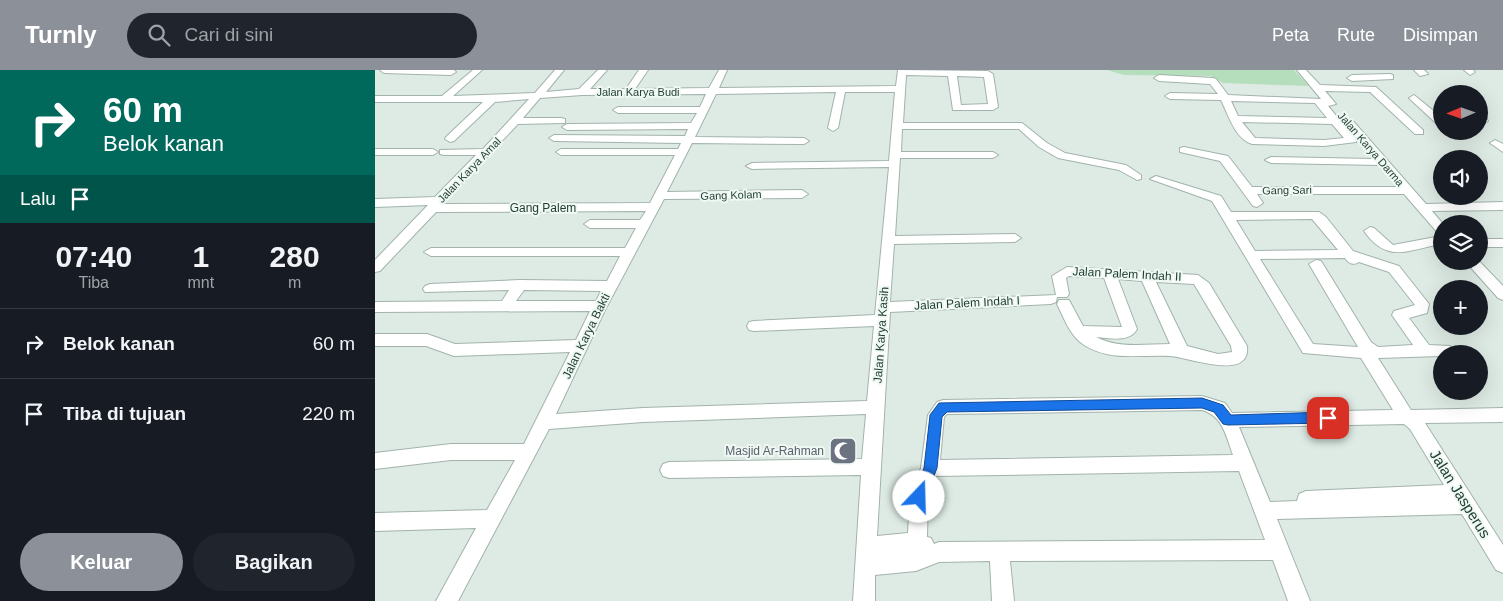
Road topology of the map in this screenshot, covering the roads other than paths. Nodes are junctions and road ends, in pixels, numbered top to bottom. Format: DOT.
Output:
graph roads {
  1 [pos="478,70"];
  2 [pos="560,70"];
  3 [pos="603,70"];
  4 [pos="644,70"];
  5 [pos="723,70"];
  6 [pos="902,71"];
  7 [pos="379,72"];
  8 [pos="451,72"];
  9 [pos="952,72"];
  10 [pos="1305,74"];
  11 [pos="1390,77"];
  12 [pos="1159,78"];
  13 [pos="1317,88"];
  14 [pos="901,89"];
  15 [pos="841,90"];
  16 [pos="582,92"];
  17 [pos="628,92"];
  18 [pos="711,92"];
  19 [pos="539,95"];
  20 [pos="1170,96"];
  21 [pos="1223,98"];
  22 [pos="1414,98"];
  23 [pos="375,99"];
  24 [pos="492,99"];
  25 [pos="443,100"];
  26 [pos="617,110"];
  27 [pos="703,110"];
  28 [pos="1433,115"];
  29 [pos="1235,119"];
  30 [pos="515,121"];
  31 [pos="1342,121"];
  32 [pos="1409,122"];
  33 [pos="1433,122"];
  34 [pos="899,126"];
  35 [pos="833,128"];
  36 [pos="1419,132"];
  37 [pos="554,138"];
  38 [pos="450,139"];
  39 [pos="688,139"];
  40 [pos="804,141"];
  41 [pos="1184,150"];
  42 [pos="375,152"];
  43 [pos="487,152"];
  44 [pos="561,152"];
  45 [pos="993,155"];
  46 [pos="895,160"];
  47 [pos="1271,160"];
  48 [pos="1382,162"];
  49 [pos="753,166"];
  50 [pos="1137,177"];
  51 [pos="1156,179"];
  52 [pos="705,186"];
  53 [pos="1407,190"];
  54 [pos="1250,191"];
  55 [pos="802,194"];
  56 [pos="659,196"];
  57 [pos="375,203"];
  58 [pos="1257,203"];
  59 [pos="435,205"];
  60 [pos="1503,206"];
  61 [pos="1423,208"];
  62 [pos="1229,216"];
  63 [pos="1433,220"];
  64 [pos="590,224"];
  65 [pos="643,224"];
  66 [pos="1370,231"];
  67 [pos="1015,238"];
  68 [pos="887,240"];
  69 [pos="1433,241"];
  70 [pos="1503,243"];
  71 [pos="1488,244"];
  72 [pos="431,252"];
  73 [pos="628,252"];
  74 [pos="1356,259"];
  75 [pos="1254,260"];
  76 [pos="1317,264"];
  77 [pos="375,268"];
  78 [pos="1479,270"];
  79 [pos="1109,273"];
  80 [pos="1146,275"];
  81 [pos="520,285"];
  82 [pos="611,286"];
  83 [pos="430,289"];
  84 [pos="1503,295"];
  85 [pos="1059,299"];
  86 [pos="506,306"];
  87 [pos="600,306"];
  88 [pos="375,307"];
  89 [pos="883,314"];
  90 [pos="755,326"];
  91 [pos="1079,331"];
  92 [pos="375,340"];
  93 [pos="581,346"];
  94 [pos="1369,350"];
  95 [pos="1181,351"];
  96 [pos="1425,351"];
  97 [pos="1433,351"];
  98 [pos="876,408"];
  99 [pos="1503,415"];
  100 [pos="1413,419"];
  101 [pos="1228,420"];
  102 [pos="543,422"];
  103 [pos="529,452"];
  104 [pos="375,461"];
  105 [pos="1244,463"];
  106 [pos="871,467"];
  107 [pos="930,468"];
  108 [pos="669,470"];
  109 [pos="1462,499"];
  110 [pos="1261,506"];
  111 [pos="492,519"];
  112 [pos="376,523"];
  113 [pos="867,546"];
  114 [pos="1279,550"];
  115 [pos="916,552"];
  116 [pos="999,552"];
  117 [pos="1503,563"];
  118 [pos="866,566"];
  119 [pos="449,598"];
  120 [pos="864,601"];
  121 [pos="1003,601"];
  122 [pos="1299,601"];
  1 -- 25 [label="street"];
  2 -- 19 [label="street, Jalan Karya Amal"];
  3 -- 16 [label="street"];
  4 -- 17 [label="street"];
  5 -- 18 [label="street, Jalan Karya Bakti"];
  6 -- 9 [label="street"];
  6 -- 14 [label="street, Jalan Karya Kasih"];
  7 -- 8 [label="street"];
  9 -- 9 [label="street"];
  10 -- 11 [label="street"];
  10 -- 13 [label="street, Jalan Karya Darma"];
  12 -- 21 [label="street"];
  13 -- 31 [label="street, Jalan Karya Darma"];
  13 -- 32 [label="street"];
  14 -- 15 [label="street, Jalan Karya Budi"];
  14 -- 34 [label="street, Jalan Karya Kasih"];
  15 -- 18 [label="street, Jalan Karya Budi"];
  15 -- 35 [label="street"];
  16 -- 17 [label="street, Jalan Karya Budi"];
  16 -- 19 [label="street, Jalan Karya Budi"];
  17 -- 18 [label="street, Jalan Karya Budi"];
  18 -- 27 [label="street, Jalan Karya Bakti"];
  19 -- 24 [label="street, Jalan Karya Budi"];
  19 -- 30 [label="street, Jalan Karya Amal"];
  20 -- 21 [label="street"];
  21 -- 29 [label="street"];
  21 -- 31 [label="street"];
  22 -- 28 [label="street"];
  23 -- 25 [label="street, Jalan Karya Budi"];
  24 -- 25 [label="street, Jalan Karya Budi"];
  24 -- 38 [label="street"];
  26 -- 27 [label="street"];
  27 -- 39 [label="street, Jalan Karya Bakti"];
  29 -- 31 [label="street"];
  29 -- 31 [label="street"];
  30 -- 39 [label="street"];
  30 -- 43 [label="street, Jalan Karya Amal"];
  31 -- 48 [label="street, Jalan Karya Darma"];
  32 -- 33 [label="street"];
  32 -- 36 [label="street"];
  34 -- 46 [label="street, Jalan Karya Kasih"];
  34 -- 50 [label="street"];
  37 -- 39 [label="street"];
  39 -- 40 [label="street"];
  39 -- 44 [label="street"];
  39 -- 56 [label="street, Jalan Karya Bakti"];
  41 -- 54 [label="street, Gang Sari"];
  42 -- 43 [label="street"];
  43 -- 59 [label="street, Jalan Karya Amal"];
  45 -- 46 [label="street"];
  46 -- 49 [label="street"];
  46 -- 68 [label="street, Jalan Karya Kasih"];
  47 -- 48 [label="street"];
  48 -- 53 [label="street, Jalan Karya Darma"];
  51 -- 62 [label="street"];
  52 -- 56 [label="street"];
  53 -- 54 [label="street, Gang Sari"];
  53 -- 61 [label="street, Jalan Karya Darma"];
  54 -- 58 [label="street"];
  55 -- 56 [label="street, Gang Kolam"];
  56 -- 59 [label="street, Gang Palem"];
  56 -- 65 [label="street, Jalan Karya Bakti"];
  57 -- 59 [label="street, Gang Palem"];
  59 -- 77 [label="street, Jalan Karya Amal"];
  60 -- 61 [label="street"];
  61 -- 63 [label="street, Jalan Karya Darma"];
  62 -- 74 [label="street"];
  62 -- 75 [label="street"];
  64 -- 65 [label="street"];
  65 -- 73 [label="street, Jalan Karya Bakti"];
  66 -- 69 [label="street"];
  67 -- 68 [label="street"];
  68 -- 89 [label="street, Jalan Karya Kasih"];
  70 -- 71 [label="street"];
  72 -- 73 [label="street"];
  73 -- 82 [label="street, Jalan Karya Bakti"];
  74 -- 75 [label="street"];
  74 -- 76 [label="street"];
  74 -- 96 [label="street"];
  75 -- 76 [label="street"];
  75 -- 94 [label="street"];
  76 -- 94 [label="street, Jalan Jasperus"];
  78 -- 84 [label="street"];
  79 -- 80 [label="street, Jalan Palem Indah II"];
  79 -- 85 [label="street, Jalan Palem Indah II"];
  79 -- 91 [label="street"];
  80 -- 95 [label="street"];
  80 -- 95 [label="street, Jalan Palem Indah II"];
  81 -- 82 [label="street"];
  81 -- 83 [label="street"];
  81 -- 86 [label="street"];
  82 -- 87 [label="street, Jalan Karya Bakti"];
  85 -- 89 [label="street, Jalan Palem Indah I"];
  85 -- 91 [label="street, Jalan Palem Indah II"];
  86 -- 87 [label="street"];
  86 -- 88 [label="street"];
  87 -- 93 [label="street, Jalan Karya Bakti"];
  89 -- 90 [label="street, Jalan Palem Indah I"];
  89 -- 98 [label="street, Jalan Karya Kasih"];
  91 -- 95 [label="street, Jalan Palem Indah II"];
  92 -- 93 [label="street"];
  93 -- 102 [label="street, Jalan Karya Bakti"];
  94 -- 96 [label="street"];
  94 -- 100 [label="street, Jalan Jasperus"];
  96 -- 97 [label="street"];
  98 -- 102 [label="street"];
  98 -- 106 [label="street, Jalan Karya Kasih"];
  99 -- 100 [label="street"];
  100 -- 101 [label="street"];
  100 -- 109 [label="street, Jalan Jasperus"];
  101 -- 105 [label="street"];
  101 -- 107 [label="street"];
  102 -- 103 [label="street, Jalan Karya Bakti"];
  103 -- 104 [label="street"];
  103 -- 111 [label="street, Jalan Karya Bakti"];
  105 -- 107 [label="street"];
  105 -- 110 [label="street"];
  106 -- 108 [label="street"];
  106 -- 113 [label="street, Jalan Karya Kasih"];
  107 -- 115 [label="street"];
  109 -- 110 [label="street"];
  109 -- 117 [label="street, Jalan Jasperus"];
  110 -- 114 [label="street"];
  111 -- 112 [label="street"];
  111 -- 119 [label="street, Jalan Karya Bakti"];
  113 -- 115 [label="street"];
  113 -- 118 [label="street, Jalan Karya Kasih"];
  114 -- 116 [label="street"];
  114 -- 122 [label="street"];
  115 -- 116 [label="street"];
  115 -- 118 [label="street"];
  116 -- 121 [label="street"];
  118 -- 120 [label="street, Jalan Karya Kasih"];
}
